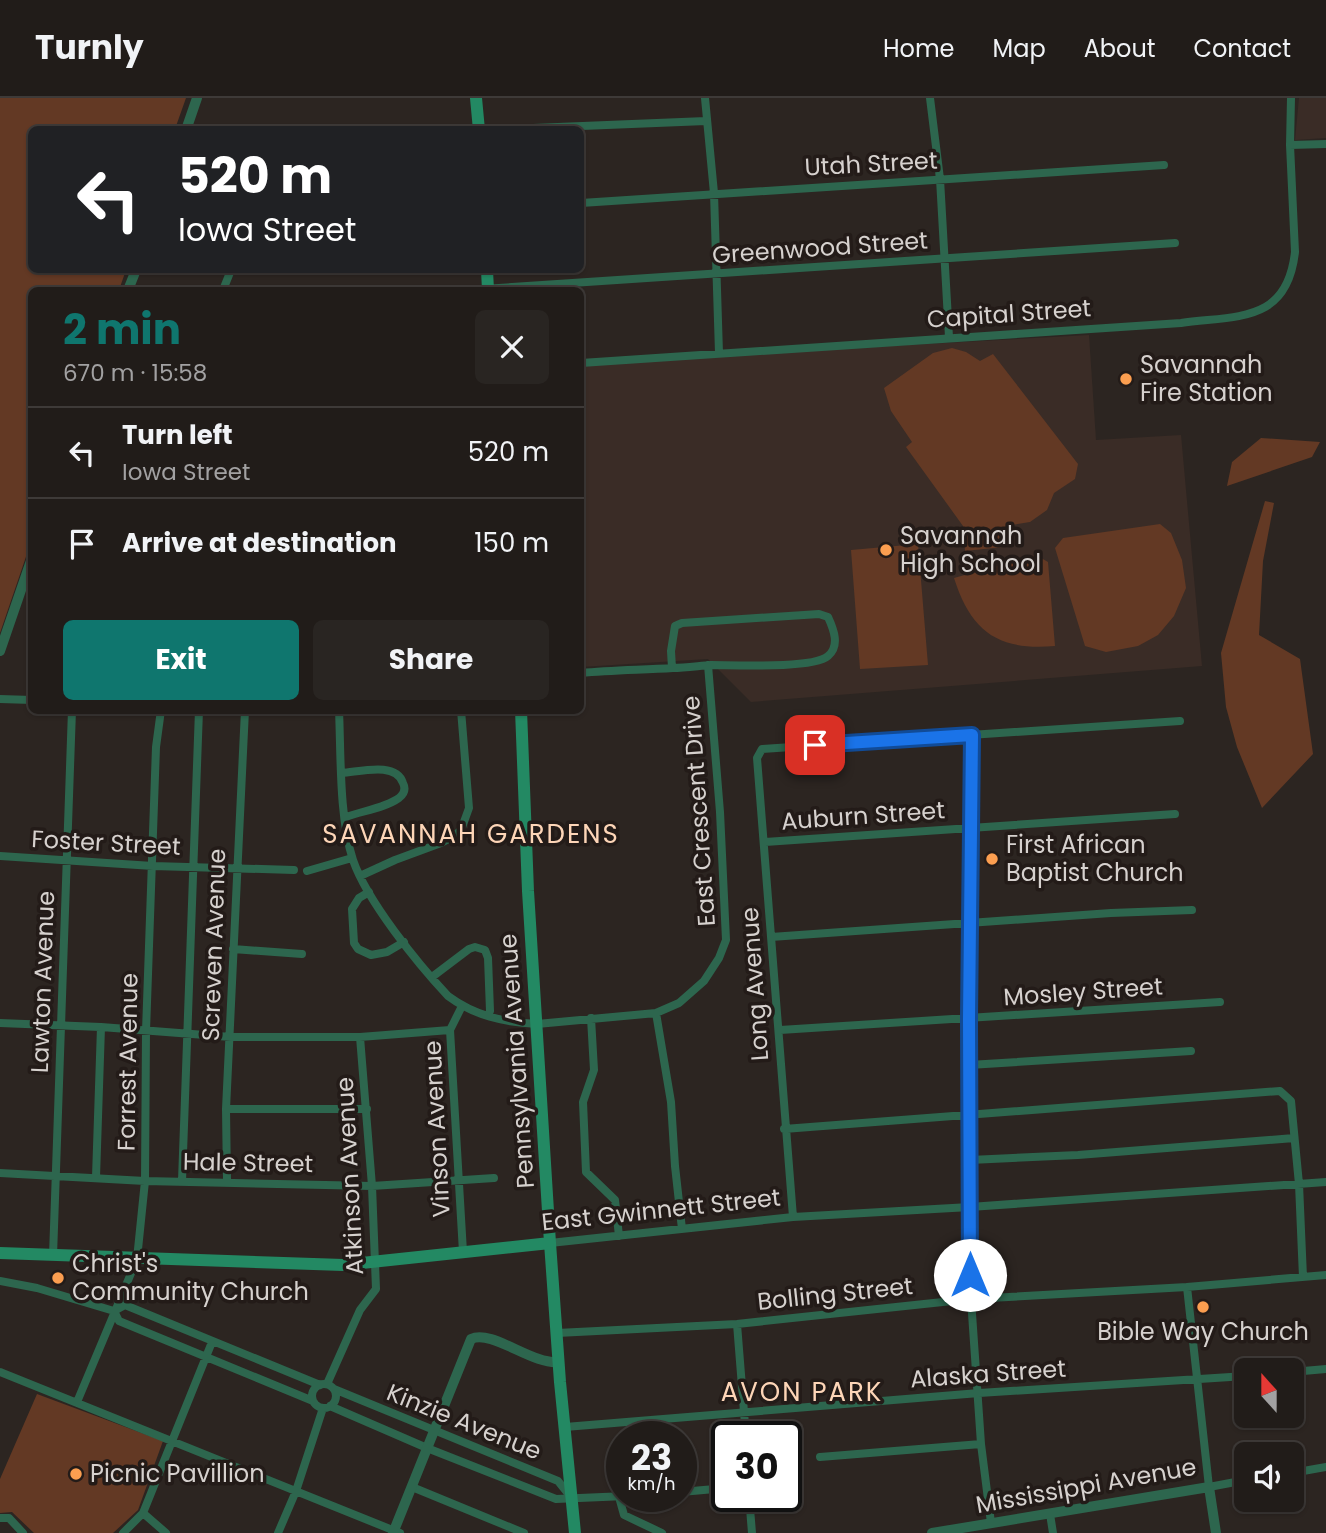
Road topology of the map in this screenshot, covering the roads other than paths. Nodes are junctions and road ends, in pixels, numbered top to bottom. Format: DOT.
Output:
graph roads {
  1 [pos="197,98"];
  2 [pos="476,98"];
  3 [pos="705,98"];
  4 [pos="930,98"];
  5 [pos="1291,98"];
  6 [pos="706,121"];
  7 [pos="187,126"];
  8 [pos="479,126"];
  9 [pos="584,126"];
  10 [pos="1326,144"];
  11 [pos="1290,145"];
  12 [pos="1164,165"];
  13 [pos="940,179"];
  14 [pos="714,193"];
  15 [pos="584,203"];
  16 [pos="1175,243"];
  17 [pos="946,260"];
  18 [pos="717,274"];
  19 [pos="531,287"];
  20 [pos="949,337"];
  21 [pos="719,353"];
  22 [pos="584,363"];
  23 [pos="28,570"];
  24 [pos="0,651"];
  25 [pos="708,665"];
  26 [pos="672,668"];
  27 [pos="584,673"];
  28 [pos="0,699"];
  29 [pos="28,700"];
  30 [pos="72,714"];
  31 [pos="160,714"];
  32 [pos="199,714"];
  33 [pos="245,714"];
  34 [pos="339,714"];
  35 [pos="461,714"];
  36 [pos="521,714"];
  37 [pos="1180,721"];
  38 [pos="972,735"];
  39 [pos="342,773"];
  40 [pos="1174,814"];
  41 [pos="346,817"];
  42 [pos="971,828"];
  43 [pos="765,842"];
  44 [pos="0,856"];
  45 [pos="352,858"];
  46 [pos="68,860"];
  47 [pos="153,866"];
  48 [pos="193,867"];
  49 [pos="236,869"];
  50 [pos="294,870"];
  51 [pos="307,870"];
  52 [pos="360,876"];
  53 [pos="369,892"];
  54 [pos="1192,910"];
  55 [pos="971,924"];
  56 [pos="771,937"];
  57 [pos="404,942"];
  58 [pos="233,949"];
  59 [pos="302,954"];
  60 [pos="432,977"];
  61 [pos="1220,1002"];
  62 [pos="462,1006"];
  63 [pos="656,1013"];
  64 [pos="488,1016"];
  65 [pos="590,1018"];
  66 [pos="969,1019"];
  67 [pos="0,1023"];
  68 [pos="537,1024"];
  69 [pos="60,1026"];
  70 [pos="101,1027"];
  71 [pos="450,1030"];
  72 [pos="780,1030"];
  73 [pos="146,1031"];
  74 [pos="187,1034"];
  75 [pos="230,1037"];
  76 [pos="360,1037"];
  77 [pos="1191,1051"];
  78 [pos="969,1065"];
  79 [pos="226,1109"];
  80 [pos="367,1109"];
  81 [pos="970,1114"];
  82 [pos="784,1129"];
  83 [pos="1294,1138"];
  84 [pos="970,1160"];
  85 [pos="0,1173"];
  86 [pos="55,1175"];
  87 [pos="96,1177"];
  88 [pos="494,1178"];
  89 [pos="145,1181"];
  90 [pos="182,1181"];
  91 [pos="227,1181"];
  92 [pos="458,1181"];
  93 [pos="1326,1182"];
  94 [pos="1299,1184"];
  95 [pos="372,1186"];
  96 [pos="970,1207"];
  97 [pos="793,1217"];
  98 [pos="682,1229"];
  99 [pos="619,1236"];
  100 [pos="550,1243"];
  101 [pos="463,1252"];
  102 [pos="0,1253"];
  103 [pos="53,1256"];
  104 [pos="137,1259"];
  105 [pos="376,1263"];
  106 [pos="1326,1275"];
  107 [pos="1303,1276"];
  108 [pos="0,1281"];
  109 [pos="1187,1287"];
  110 [pos="971,1298"];
  111 [pos="114,1311"];
  112 [pos="737,1324"];
  113 [pos="557,1333"];
  114 [pos="212,1342"];
  115 [pos="206,1356"];
  116 [pos="559,1362"];
  117 [pos="1326,1369"];
  118 [pos="1304,1371"];
  119 [pos="0,1372"];
  120 [pos="1234,1377"];
  121 [pos="1198,1380"];
  122 [pos="327,1386"];
  123 [pos="979,1393"];
  124 [pos="313,1401"];
  125 [pos="77,1402"];
  126 [pos="327,1407"];
  127 [pos="744,1411"];
  128 [pos="745,1421"];
  129 [pos="565,1427"];
  130 [pos="434,1431"];
  131 [pos="171,1442"];
  132 [pos="981,1444"];
  133 [pos="427,1448"];
  134 [pos="820,1457"];
  135 [pos="1326,1467"];
  136 [pos="1304,1471"];
  137 [pos="1234,1482"];
  138 [pos="412,1487"];
  139 [pos="1209,1487"];
  140 [pos="296,1491"];
  141 [pos="606,1498"];
  142 [pos="572,1499"];
  143 [pos="624,1512"];
  144 [pos="750,1512"];
  145 [pos="143,1513"];
  146 [pos="1050,1514"];
  147 [pos="0,1518"];
  148 [pos="991,1523"];
  149 [pos="396,1532"];
  150 [pos="23,1533"];
  151 [pos="123,1533"];
  152 [pos="166,1533"];
  153 [pos="278,1533"];
  154 [pos="524,1533"];
  155 [pos="575,1533"];
  156 [pos="662,1533"];
  157 [pos="752,1533"];
  158 [pos="932,1533"];
  159 [pos="1053,1533"];
  160 [pos="1216,1533"];
  1 -- 7 [label="street"];
  2 -- 8 [label="main road"];
  3 -- 6 [label="street"];
  4 -- 13 [label="street"];
  5 -- 11 [label="street, Capital Street"];
  6 -- 9 [label="street"];
  6 -- 14 [label="street"];
  10 -- 11 [label="street"];
  11 -- 20 [label="street, Capital Street"];
  12 -- 13 [label="street, Utah Street"];
  13 -- 14 [label="street, Utah Street"];
  13 -- 17 [label="street"];
  14 -- 15 [label="street, Utah Street"];
  14 -- 18 [label="street"];
  16 -- 17 [label="street, Greenwood Street"];
  17 -- 18 [label="street, Greenwood Street"];
  17 -- 20 [label="street"];
  18 -- 19 [label="street, Greenwood Street"];
  18 -- 21 [label="street"];
  20 -- 21 [label="street, Capital Street"];
  21 -- 22 [label="street, Capital Street"];
  23 -- 24 [label="street"];
  25 -- 26 [label="street"];
  25 -- 26 [label="street"];
  25 -- 63 [label="street, East Crescent Drive"];
  26 -- 27 [label="street"];
  28 -- 29 [label="street"];
  30 -- 46 [label="street, Lawton Avenue"];
  31 -- 47 [label="street, Forrest Avenue"];
  32 -- 48 [label="street"];
  33 -- 49 [label="street, Screven Avenue"];
  34 -- 39 [label="street"];
  35 -- 52 [label="street"];
  36 -- 68 [label="main road, Pennsylvania Avenue"];
  37 -- 38 [label="street"];
  38 -- 42 [label="street"];
  38 -- 43 [label="street, Long Avenue"];
  39 -- 41 [label="street"];
  39 -- 41 [label="street"];
  40 -- 42 [label="street, Auburn Street"];
  41 -- 45 [label="street"];
  42 -- 43 [label="street, Auburn Street"];
  42 -- 55 [label="street"];
  43 -- 56 [label="street, Long Avenue"];
  44 -- 46 [label="street, Foster Street"];
  45 -- 51 [label="street"];
  45 -- 52 [label="street"];
  46 -- 47 [label="street, Foster Street"];
  46 -- 69 [label="street, Lawton Avenue"];
  47 -- 48 [label="street, Foster Street"];
  47 -- 73 [label="street, Forrest Avenue"];
  48 -- 49 [label="street, Foster Street"];
  48 -- 74 [label="street"];
  49 -- 50 [label="street, Foster Street"];
  49 -- 58 [label="street, Screven Avenue"];
  52 -- 53 [label="street"];
  53 -- 57 [label="street"];
  53 -- 57 [label="street"];
  54 -- 55 [label="street"];
  55 -- 56 [label="street"];
  55 -- 66 [label="street"];
  56 -- 72 [label="street, Long Avenue"];
  57 -- 60 [label="street"];
  58 -- 59 [label="street"];
  58 -- 75 [label="street, Screven Avenue"];
  60 -- 62 [label="street"];
  60 -- 64 [label="street"];
  61 -- 66 [label="street, Mosley Street"];
  62 -- 64 [label="street, East Crescent Drive"];
  62 -- 71 [label="street, Vinson Avenue"];
  63 -- 65 [label="street, East Crescent Drive"];
  63 -- 98 [label="street"];
  64 -- 68 [label="street, East Crescent Drive"];
  65 -- 68 [label="street, East Crescent Drive"];
  65 -- 99 [label="street"];
  66 -- 72 [label="street, Mosley Street"];
  66 -- 78 [label="street"];
  67 -- 69 [label="street"];
  68 -- 100 [label="main road, Pennsylvania Avenue"];
  69 -- 70 [label="street"];
  69 -- 86 [label="street, Lawton Avenue"];
  70 -- 73 [label="street"];
  70 -- 87 [label="street"];
  71 -- 76 [label="street"];
  71 -- 92 [label="street, Vinson Avenue"];
  72 -- 82 [label="street, Long Avenue"];
  73 -- 74 [label="street"];
  73 -- 89 [label="street, Forrest Avenue"];
  74 -- 75 [label="street"];
  74 -- 90 [label="street"];
  75 -- 76 [label="street"];
  75 -- 79 [label="street, Screven Avenue"];
  76 -- 80 [label="street, Atkinson Avenue"];
  77 -- 78 [label="street"];
  78 -- 81 [label="street"];
  79 -- 80 [label="street"];
  79 -- 91 [label="street, Screven Avenue"];
  80 -- 95 [label="street, Atkinson Avenue"];
  81 -- 82 [label="street"];
  81 -- 83 [label="street"];
  81 -- 84 [label="street"];
  82 -- 97 [label="street, Long Avenue"];
  83 -- 84 [label="street"];
  83 -- 94 [label="street"];
  84 -- 96 [label="street"];
  85 -- 86 [label="street, Hale Street"];
  86 -- 87 [label="street, Hale Street"];
  86 -- 103 [label="street, Lawton Avenue"];
  87 -- 89 [label="street, Hale Street"];
  88 -- 92 [label="street, Hale Street"];
  89 -- 90 [label="street, Hale Street"];
  89 -- 104 [label="street, Forrest Avenue"];
  90 -- 91 [label="street, Hale Street"];
  91 -- 95 [label="street, Hale Street"];
  92 -- 95 [label="street, Hale Street"];
  92 -- 101 [label="street, Vinson Avenue"];
  93 -- 94 [label="street, East Gwinnett Street"];
  94 -- 96 [label="street, East Gwinnett Street"];
  94 -- 107 [label="street"];
  95 -- 105 [label="street, Atkinson Avenue"];
  96 -- 97 [label="street, East Gwinnett Street"];
  96 -- 110 [label="street"];
  97 -- 98 [label="street, East Gwinnett Street"];
  98 -- 99 [label="street, East Gwinnett Street"];
  99 -- 100 [label="street, East Gwinnett Street"];
  100 -- 101 [label="main road, East Gwinnett Street"];
  100 -- 113 [label="main road, Pennsylvania Avenue"];
  101 -- 105 [label="main road, East Gwinnett Street"];
  102 -- 103 [label="main road, East Gwinnett Street"];
  103 -- 104 [label="main road, East Gwinnett Street"];
  104 -- 105 [label="main road, East Gwinnett Street"];
  104 -- 111 [label="street, Forrest Avenue"];
  105 -- 122 [label="street, Atkinson Avenue"];
  106 -- 107 [label="street, Bolling Street"];
  107 -- 109 [label="street, Bolling Street"];
  108 -- 111 [label="street, Kinzie Avenue"];
  109 -- 110 [label="street, Bolling Street"];
  109 -- 121 [label="street"];
  110 -- 112 [label="street, Bolling Street"];
  110 -- 123 [label="street"];
  111 -- 114 [label="street, Kinzie Avenue"];
  111 -- 115 [label="street, Kinzie Avenue"];
  111 -- 125 [label="street, Forrest Avenue"];
  112 -- 113 [label="street, Bolling Street"];
  112 -- 127 [label="street"];
  113 -- 116 [label="main road, Pennsylvania Avenue"];
  114 -- 115 [label="street"];
  114 -- 122 [label="street, Kinzie Avenue"];
  115 -- 124 [label="street, Kinzie Avenue"];
  115 -- 131 [label="street"];
  116 -- 129 [label="main road, Pennsylvania Avenue"];
  116 -- 130 [label="street"];
  117 -- 118 [label="street"];
  119 -- 125 [label="street"];
  120 -- 121 [label="street, Alaska Street"];
  121 -- 123 [label="street, Alaska Street"];
  121 -- 139 [label="street"];
  122 -- 124 [label="street, Atkinson Avenue"];
  122 -- 126 [label="street, Atkinson Avenue"];
  122 -- 130 [label="street, Kinzie Avenue"];
  123 -- 127 [label="street, Alaska Street"];
  123 -- 132 [label="street"];
  124 -- 126 [label="street"];
  125 -- 131 [label="street"];
  126 -- 133 [label="street, Kinzie Avenue"];
  126 -- 140 [label="street, Atkinson Avenue"];
  127 -- 128 [label="street"];
  127 -- 129 [label="street, Alaska Street"];
  129 -- 142 [label="main road, Pennsylvania Avenue"];
  130 -- 133 [label="street"];
  130 -- 142 [label="street, Kinzie Avenue"];
  131 -- 140 [label="street"];
  131 -- 145 [label="street"];
  132 -- 134 [label="street"];
  132 -- 148 [label="street"];
  133 -- 138 [label="street"];
  133 -- 142 [label="street, Kinzie Avenue"];
  135 -- 136 [label="street"];
  137 -- 139 [label="street, Mississippi Avenue"];
  138 -- 149 [label="street"];
  138 -- 154 [label="street"];
  139 -- 146 [label="street, Mississippi Avenue"];
  139 -- 160 [label="street"];
  140 -- 149 [label="street"];
  140 -- 153 [label="street, Atkinson Avenue"];
  141 -- 142 [label="street, Kinzie Avenue"];
  142 -- 155 [label="main road, Pennsylvania Avenue"];
  143 -- 156 [label="street, Kinzie Avenue"];
  144 -- 157 [label="street"];
  145 -- 151 [label="street"];
  145 -- 152 [label="street"];
  146 -- 148 [label="street, Mississippi Avenue"];
  146 -- 159 [label="street"];
  147 -- 150 [label="street"];
  148 -- 158 [label="street, Mississippi Avenue"];
}
